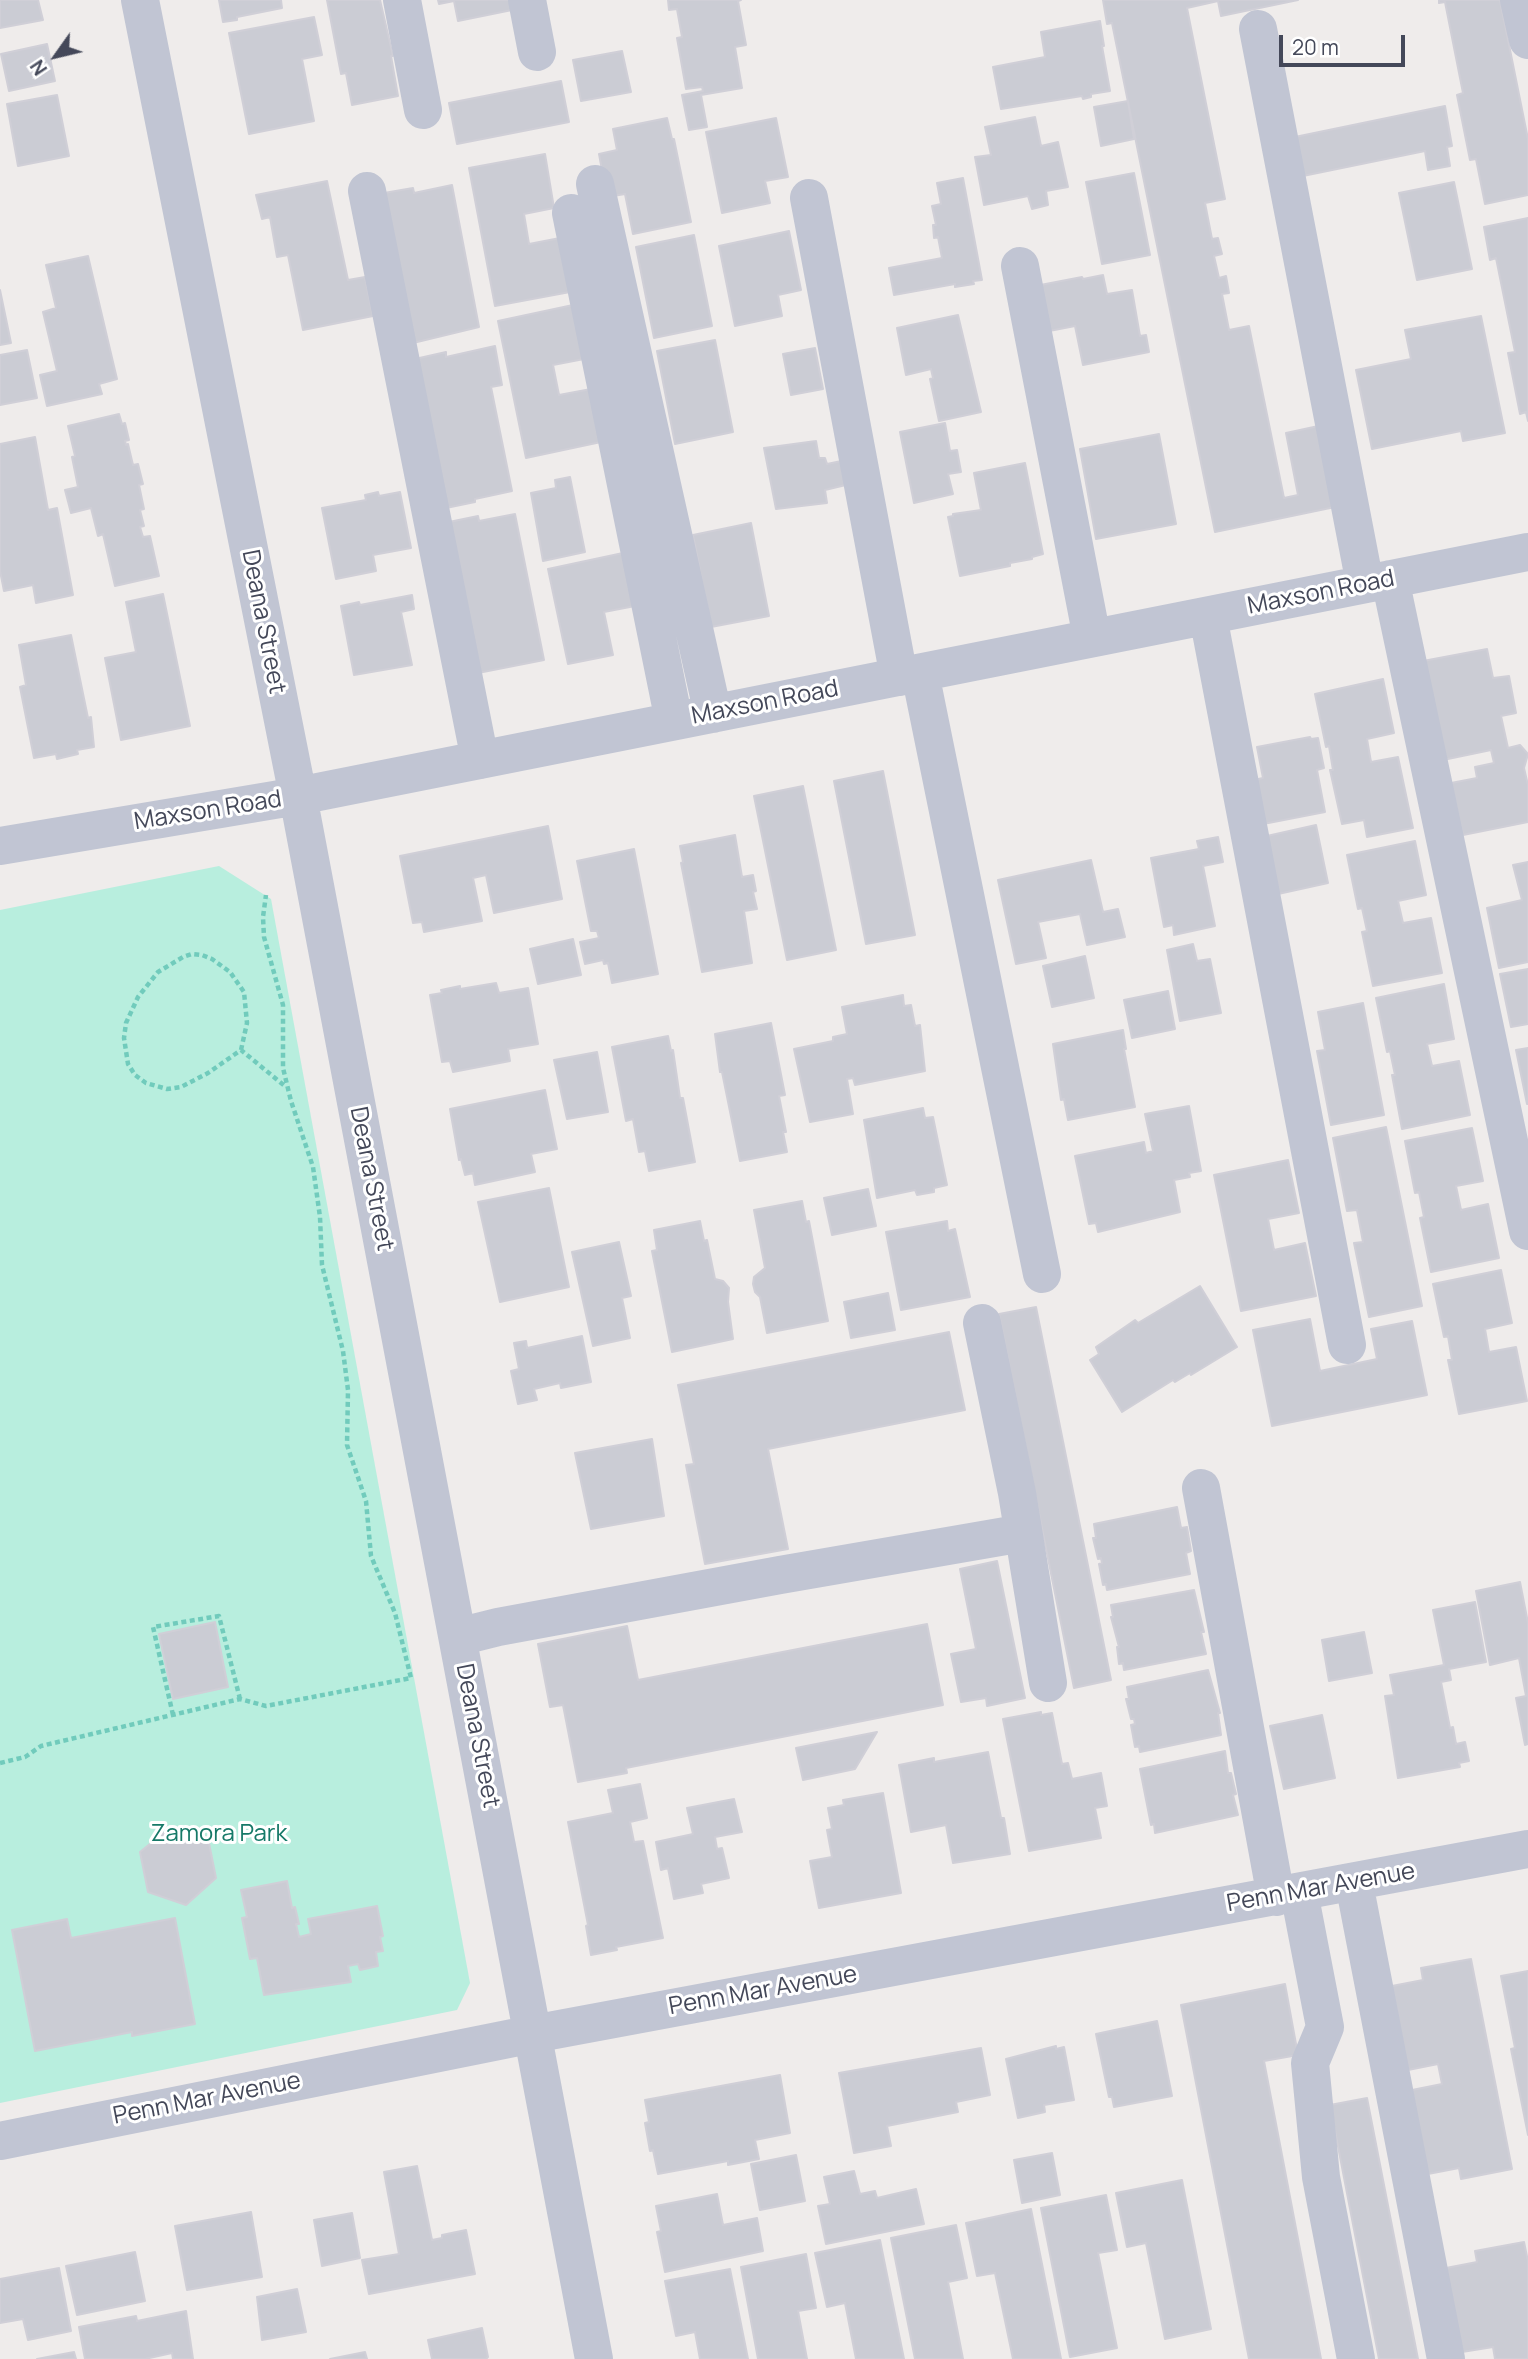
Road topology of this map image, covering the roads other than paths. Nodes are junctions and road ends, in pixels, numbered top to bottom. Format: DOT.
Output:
graph roads {
  1 [pos="140,0"];
  2 [pos="402,0"];
  3 [pos="527,0"];
  4 [pos="1519,0"];
  5 [pos="1258,29"];
  6 [pos="1528,40"];
  7 [pos="537,52"];
  8 [pos="423,110"];
  9 [pos="595,184"];
  10 [pos="367,191"];
  11 [pos="809,198"];
  12 [pos="571,214"];
  13 [pos="1020,266"];
  14 [pos="1528,552"];
  15 [pos="1377,582"];
  16 [pos="1208,615"];
  17 [pos="1092,638"];
  18 [pos="909,675"];
  19 [pos="713,714"];
  20 [pos="674,721"];
  21 [pos="480,760"];
  22 [pos="298,796"];
  23 [pos="1,843"];
  24 [pos="1528,1231"];
  25 [pos="1042,1274"];
  26 [pos="982,1323"];
  27 [pos="1348,1345"];
  28 [pos="1202,1488"];
  29 [pos="1023,1533"];
  30 [pos="458,1637"];
  31 [pos="1048,1683"];
  32 [pos="1528,1849"];
  33 [pos="1354,1883"];
  34 [pos="1287,1895"];
  35 [pos="533,2034"];
  36 [pos="0,2141"];
  37 [pos="594,2359"];
  38 [pos="1356,2359"];
  39 [pos="1446,2359"];
  1 -- 22 [label="street, Deana Street"];
  2 -- 8 [label="street"];
  3 -- 7 [label="street"];
  4 -- 6 [label="street"];
  5 -- 15 [label="street"];
  9 -- 19 [label="street"];
  10 -- 21 [label="street"];
  11 -- 18 [label="street"];
  12 -- 20 [label="street"];
  13 -- 17 [label="street"];
  14 -- 15 [label="street, Maxson Road"];
  15 -- 16 [label="street, Maxson Road"];
  15 -- 24 [label="street"];
  16 -- 17 [label="street, Maxson Road"];
  16 -- 27 [label="street"];
  17 -- 18 [label="street, Maxson Road"];
  18 -- 19 [label="street, Maxson Road"];
  18 -- 25 [label="street"];
  19 -- 20 [label="street, Maxson Road"];
  20 -- 21 [label="street, Maxson Road"];
  21 -- 22 [label="street, Maxson Road"];
  22 -- 23 [label="street, Maxson Road"];
  22 -- 30 [label="street, Deana Street"];
  26 -- 29 [label="street"];
  28 -- 34 [label="street"];
  29 -- 30 [label="street"];
  29 -- 31 [label="street"];
  30 -- 35 [label="street, Deana Street"];
  32 -- 33 [label="street, Penn Mar Avenue"];
  33 -- 34 [label="street, Penn Mar Avenue"];
  33 -- 39 [label="street"];
  34 -- 35 [label="street, Penn Mar Avenue"];
  34 -- 38 [label="street"];
  35 -- 36 [label="street, Penn Mar Avenue"];
  35 -- 37 [label="street, Deana Street"];
}
